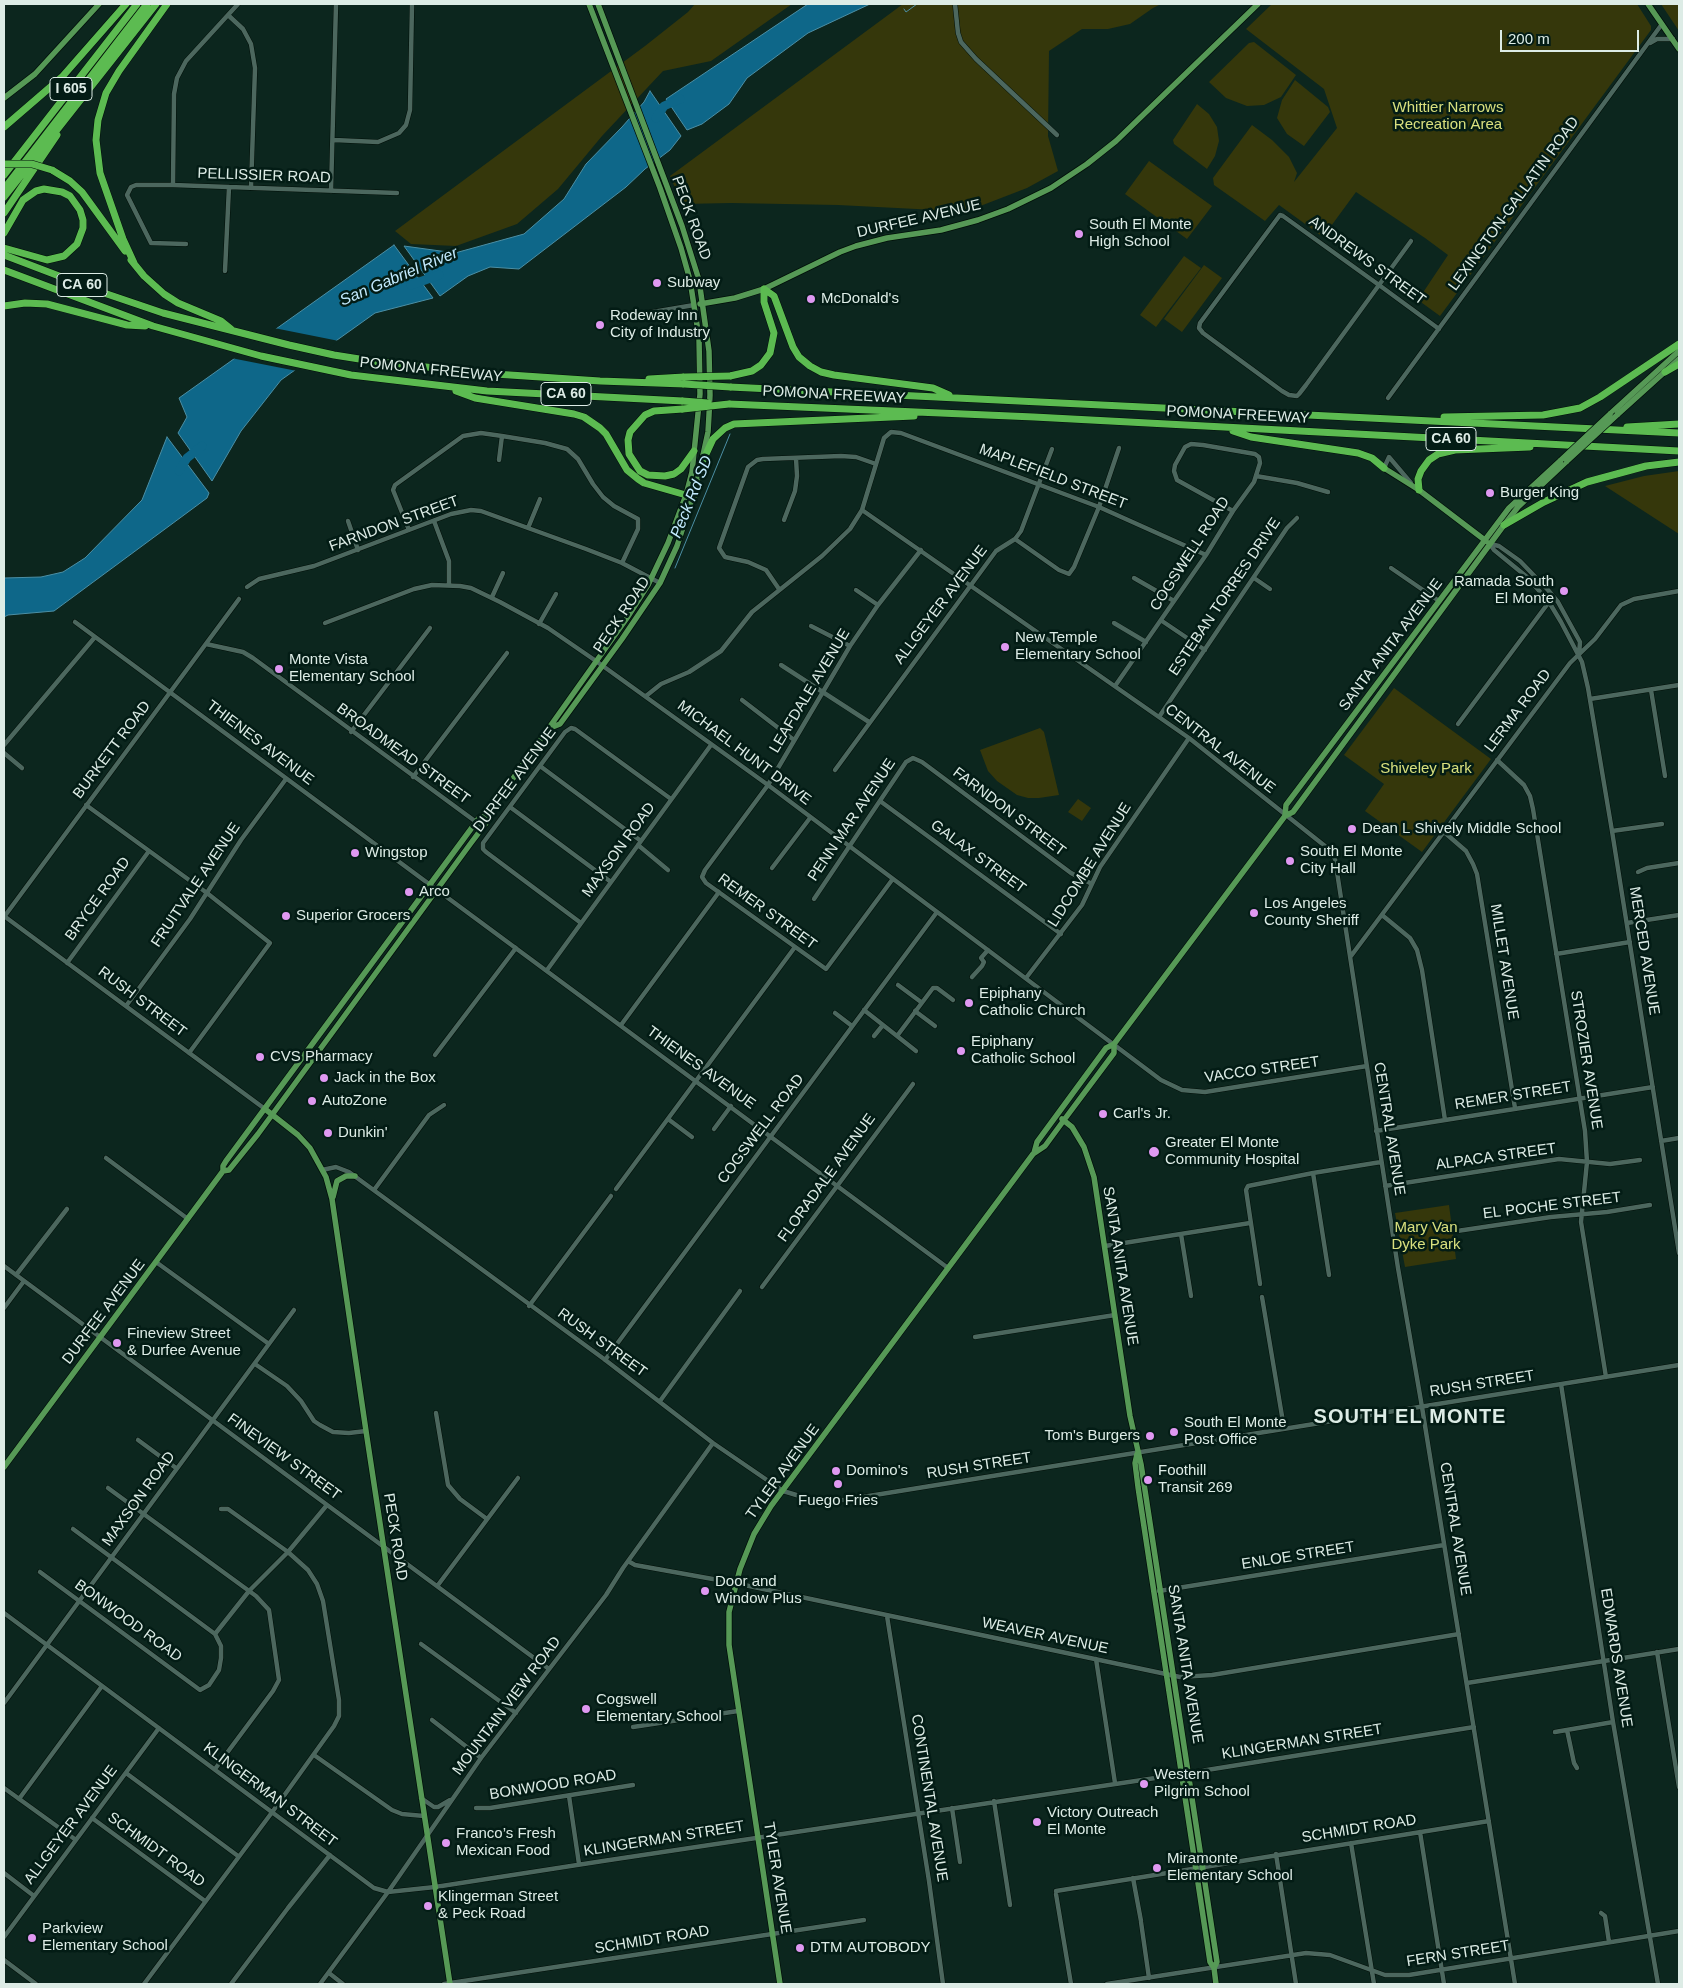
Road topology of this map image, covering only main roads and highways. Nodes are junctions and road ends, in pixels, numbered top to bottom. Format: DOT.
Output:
graph roads {
  1 [pos="99,4"];
  2 [pos="126,4"];
  3 [pos="137,4"];
  4 [pos="146,4"];
  5 [pos="156,4"];
  6 [pos="167,4"];
  7 [pos="589,4"];
  8 [pos="598,4"];
  9 [pos="1258,4"];
  10 [pos="1648,4"];
  11 [pos="1679,49"];
  12 [pos="82,96"];
  13 [pos="4,98"];
  14 [pos="15,117"];
  15 [pos="4,123"];
  16 [pos="4,127"];
  17 [pos="4,164"];
  18 [pos="4,175"];
  19 [pos="660,178"];
  20 [pos="4,181"];
  21 [pos="4,189"];
  22 [pos="4,197"];
  23 [pos="4,213"];
  24 [pos="4,233"];
  25 [pos="5,252"];
  26 [pos="134,263"];
  27 [pos="4,270"];
  28 [pos="764,289"];
  29 [pos="703,304"];
  30 [pos="694,305"];
  31 [pos="4,306"];
  32 [pos="155,327"];
  33 [pos="236,332"];
  34 [pos="1679,344"];
  35 [pos="1679,351"];
  36 [pos="1679,359"];
  37 [pos="1679,364"];
  38 [pos="1665,372"];
  39 [pos="684,381"];
  40 [pos="449,388"];
  41 [pos="956,398"];
  42 [pos="683,405"];
  43 [pos="961,414"];
  44 [pos="1377,417"];
  45 [pos="1679,424"];
  46 [pos="1223,428"];
  47 [pos="1586,428"];
  48 [pos="1679,433"];
  49 [pos="1574,445"];
  50 [pos="694,451"];
  51 [pos="1679,451"];
  52 [pos="1564,461"];
  53 [pos="1679,462"];
  54 [pos="700,467"];
  55 [pos="1384,468"];
  56 [pos="1419,490"];
  57 [pos="686,495"];
  58 [pos="694,497"];
  59 [pos="1504,525"];
  60 [pos="1488,542"];
  61 [pos="1396,658"];
  62 [pos="596,661"];
  63 [pos="1402,663"];
  64 [pos="603,666"];
  65 [pos="550,728"];
  66 [pos="486,815"];
  67 [pos="1284,816"];
  68 [pos="1114,1044"];
  69 [pos="264,1109"];
  70 [pos="272,1115"];
  71 [pos="1058,1115"];
  72 [pos="1064,1120"];
  73 [pos="1034,1154"];
  74 [pos="223,1171"];
  75 [pos="355,1176"];
  76 [pos="332,1199"];
  77 [pos="4,1467"];
  78 [pos="448,1984"];
  79 [pos="780,1984"];
  80 [pos="1216,1984"];
  1 -- 13 [label="main road"];
  2 -- 14 [label="highway"];
  3 -- 18 [label="highway, I 605"];
  4 -- 20 [label="highway"];
  4 -- 21 [label="highway"];
  5 -- 12 [label="highway, I 605"];
  6 -- 26 [label="highway"];
  7 -- 19 [label="main road, PECK ROAD"];
  8 -- 19 [label="main road, PECK ROAD"];
  9 -- 28 [label="main road, DURFEE AVENUE"];
  10 -- 11 [label="main road"];
  12 -- 22 [label="highway, I 605"];
  12 -- 23 [label="highway"];
  14 -- 15 [label="highway"];
  14 -- 16 [label="highway"];
  17 -- 26 [label="highway, bridge"];
  19 -- 29 [label="main road, PECK ROAD"];
  19 -- 30 [label="main road, PECK ROAD"];
  24 -- 25 [label="highway"];
  25 -- 33 [label="highway, POMONA FREEWAY / CA 60"];
  26 -- 33 [label="highway"];
  27 -- 32 [label="highway, POMONA FREEWAY / CA 60"];
  28 -- 29 [label="main road, DURFEE AVENUE"];
  28 -- 39 [label="highway, bridge"];
  28 -- 41 [label="highway"];
  29 -- 30 [label="main road, DURFEE AVENUE"];
  29 -- 54 [label="main road, PECK ROAD"];
  30 -- 50 [label="main road, PECK ROAD"];
  31 -- 32 [label="highway"];
  32 -- 40 [label="highway, POMONA FREEWAY / CA 60"];
  33 -- 39 [label="highway, POMONA FREEWAY / CA 60"];
  34 -- 44 [label="highway"];
  35 -- 52 [label="main road, SANTA ANITA AVENUE, bridge"];
  36 -- 38 [label="main road, SANTA ANITA AVENUE"];
  37 -- 38 [label="highway"];
  38 -- 52 [label="main road, SANTA ANITA AVENUE, bridge"];
  39 -- 41 [label="highway, POMONA FREEWAY / CA 60, bridge"];
  40 -- 42 [label="highway, POMONA FREEWAY / CA 60"];
  40 -- 57 [label="highway"];
  41 -- 44 [label="highway, POMONA FREEWAY / CA 60"];
  42 -- 43 [label="highway, POMONA FREEWAY / CA 60, bridge"];
  42 -- 50 [label="highway"];
  43 -- 46 [label="highway, POMONA FREEWAY / CA 60"];
  43 -- 54 [label="highway"];
  44 -- 47 [label="highway, POMONA FREEWAY / CA 60"];
  45 -- 47 [label="highway"];
  46 -- 49 [label="highway, POMONA FREEWAY / CA 60"];
  46 -- 55 [label="highway"];
  47 -- 48 [label="highway, POMONA FREEWAY / CA 60"];
  49 -- 51 [label="highway, POMONA FREEWAY / CA 60"];
  49 -- 56 [label="highway"];
  50 -- 57 [label="main road, PECK ROAD"];
  52 -- 59 [label="main road, SANTA ANITA AVENUE"];
  52 -- 60 [label="main road, SANTA ANITA AVENUE"];
  53 -- 59 [label="highway"];
  54 -- 58 [label="main road, PECK ROAD"];
  55 -- 56 [label="main road"];
  56 -- 60 [label="main road"];
  57 -- 58 [label="highway"];
  57 -- 62 [label="main road, PECK ROAD"];
  58 -- 64 [label="main road, PECK ROAD"];
  59 -- 60 [label="main road, SANTA ANITA AVENUE"];
  60 -- 61 [label="main road, SANTA ANITA AVENUE"];
  60 -- 63 [label="main road, SANTA ANITA AVENUE"];
  61 -- 63 [label="main road"];
  61 -- 67 [label="main road, SANTA ANITA AVENUE"];
  62 -- 65 [label="main road, DURFEE AVENUE"];
  63 -- 67 [label="main road, SANTA ANITA AVENUE"];
  64 -- 65 [label="main road, DURFEE AVENUE"];
  65 -- 66 [label="main road, DURFEE AVENUE"];
  66 -- 69 [label="main road, DURFEE AVENUE"];
  66 -- 70 [label="main road, DURFEE AVENUE"];
  67 -- 68 [label="main road, SANTA ANITA AVENUE"];
  68 -- 71 [label="main road, SANTA ANITA AVENUE"];
  68 -- 72 [label="main road, SANTA ANITA AVENUE"];
  69 -- 70 [label="main road, PECK ROAD"];
  69 -- 74 [label="main road, DURFEE AVENUE"];
  70 -- 74 [label="main road, DURFEE AVENUE"];
  70 -- 76 [label="main road, PECK ROAD"];
  71 -- 72 [label="main road, SANTA ANITA AVENUE"];
  71 -- 73 [label="main road, TYLER AVENUE"];
  72 -- 73 [label="main road, TYLER AVENUE"];
  72 -- 80 [label="main road, SANTA ANITA AVENUE"];
  73 -- 79 [label="main road, TYLER AVENUE"];
  74 -- 77 [label="main road, DURFEE AVENUE"];
  75 -- 76 [label="main road"];
  76 -- 78 [label="main road, PECK ROAD"];
}
